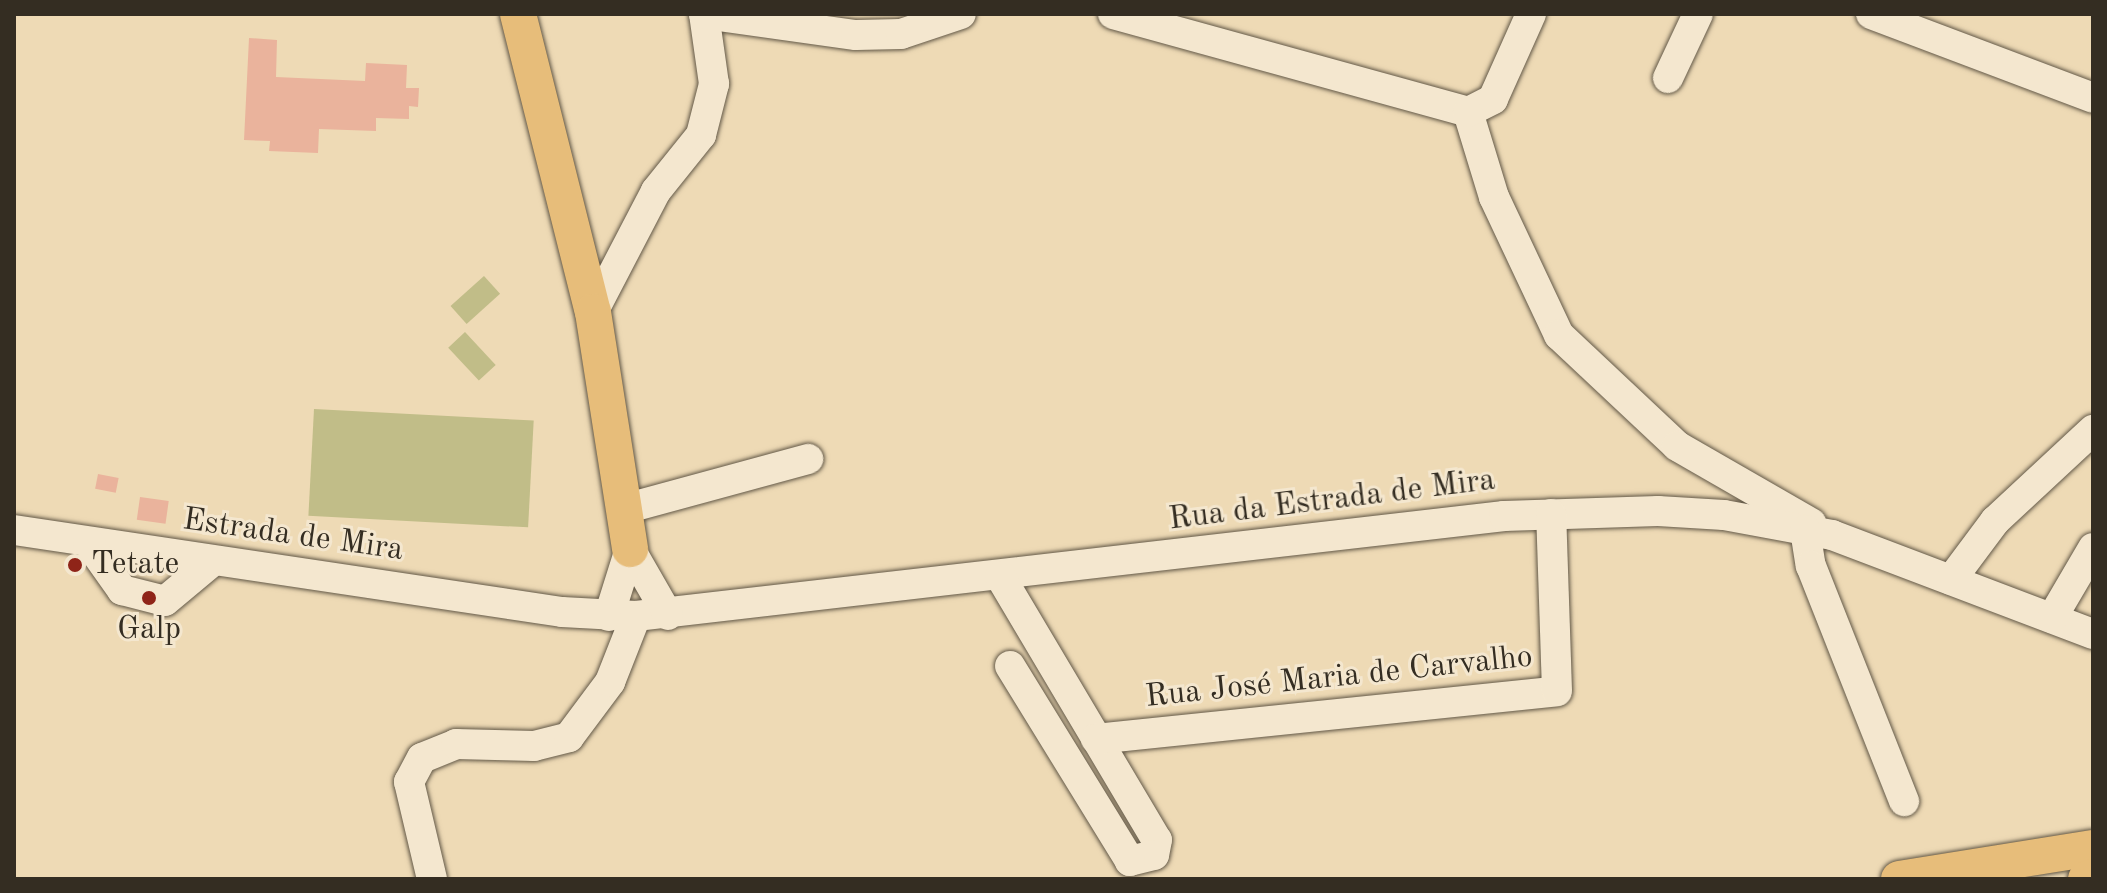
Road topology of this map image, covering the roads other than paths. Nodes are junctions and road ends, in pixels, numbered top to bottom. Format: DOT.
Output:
graph roads {
  1 [pos="498,14"];
  2 [pos="704,14"];
  3 [pos="961,14"];
  4 [pos="1113,14"];
  5 [pos="1531,14"];
  6 [pos="1698,14"];
  7 [pos="1871,14"];
  8 [pos="520,29"];
  9 [pos="1668,78"];
  10 [pos="2093,98"];
  11 [pos="1468,112"];
  12 [pos="593,312"];
  13 [pos="2093,430"];
  14 [pos="808,459"];
  15 [pos="624,509"];
  16 [pos="1551,514"];
  17 [pos="14,530"];
  18 [pos="1818,533"];
  19 [pos="88,542"];
  20 [pos="2093,548"];
  21 [pos="630,549"];
  22 [pos="213,561"];
  23 [pos="1000,576"];
  24 [pos="1951,580"];
  25 [pos="562,612"];
  26 [pos="668,615"];
  27 [pos="622,616"];
  28 [pos="2052,618"];
  29 [pos="2093,634"];
  30 [pos="1010,666"];
  31 [pos="1096,739"];
  32 [pos="1904,801"];
  33 [pos="2093,848"];
  34 [pos="2093,877"];
  35 [pos="432,879"];
  36 [pos="1899,879"];
  37 [pos="2086,879"];
  1 -- 8 [label="main road"];
  2 -- 3 [label="street"];
  2 -- 12 [label="street"];
  4 -- 11 [label="street"];
  5 -- 11 [label="street"];
  6 -- 9 [label="street"];
  7 -- 10 [label="street"];
  8 -- 12 [label="main road"];
  11 -- 18 [label="street"];
  12 -- 15 [label="main road"];
  13 -- 24 [label="street"];
  14 -- 15 [label="street"];
  15 -- 21 [label="main road"];
  16 -- 18 [label="street, Rua da Estrada de Mira"];
  16 -- 23 [label="street, Rua da Estrada de Mira"];
  16 -- 31 [label="street, Rua José Maria de Carvalho"];
  17 -- 19 [label="street, Estrada de Mira"];
  18 -- 24 [label="street, Rua da Estrada de Mira"];
  18 -- 32 [label="street"];
  19 -- 22 [label="street, Estrada de Mira"];
  19 -- 22 [label="street"];
  20 -- 28 [label="street"];
  21 -- 26 [label="street"];
  21 -- 27 [label="street"];
  22 -- 25 [label="street, Estrada de Mira"];
  23 -- 26 [label="street, Rua da Estrada de Mira"];
  23 -- 31 [label="street"];
  24 -- 28 [label="street, Rua da Estrada de Mira"];
  25 -- 27 [label="street, Rua da Estrada de Mira"];
  26 -- 27 [label="street, Rua da Estrada de Mira"];
  27 -- 35 [label="street"];
  28 -- 29 [label="street, Rua da Estrada de Mira"];
  30 -- 31 [label="street"];
  33 -- 36 [label="main road"];
  34 -- 37 [label="main road"];
}
